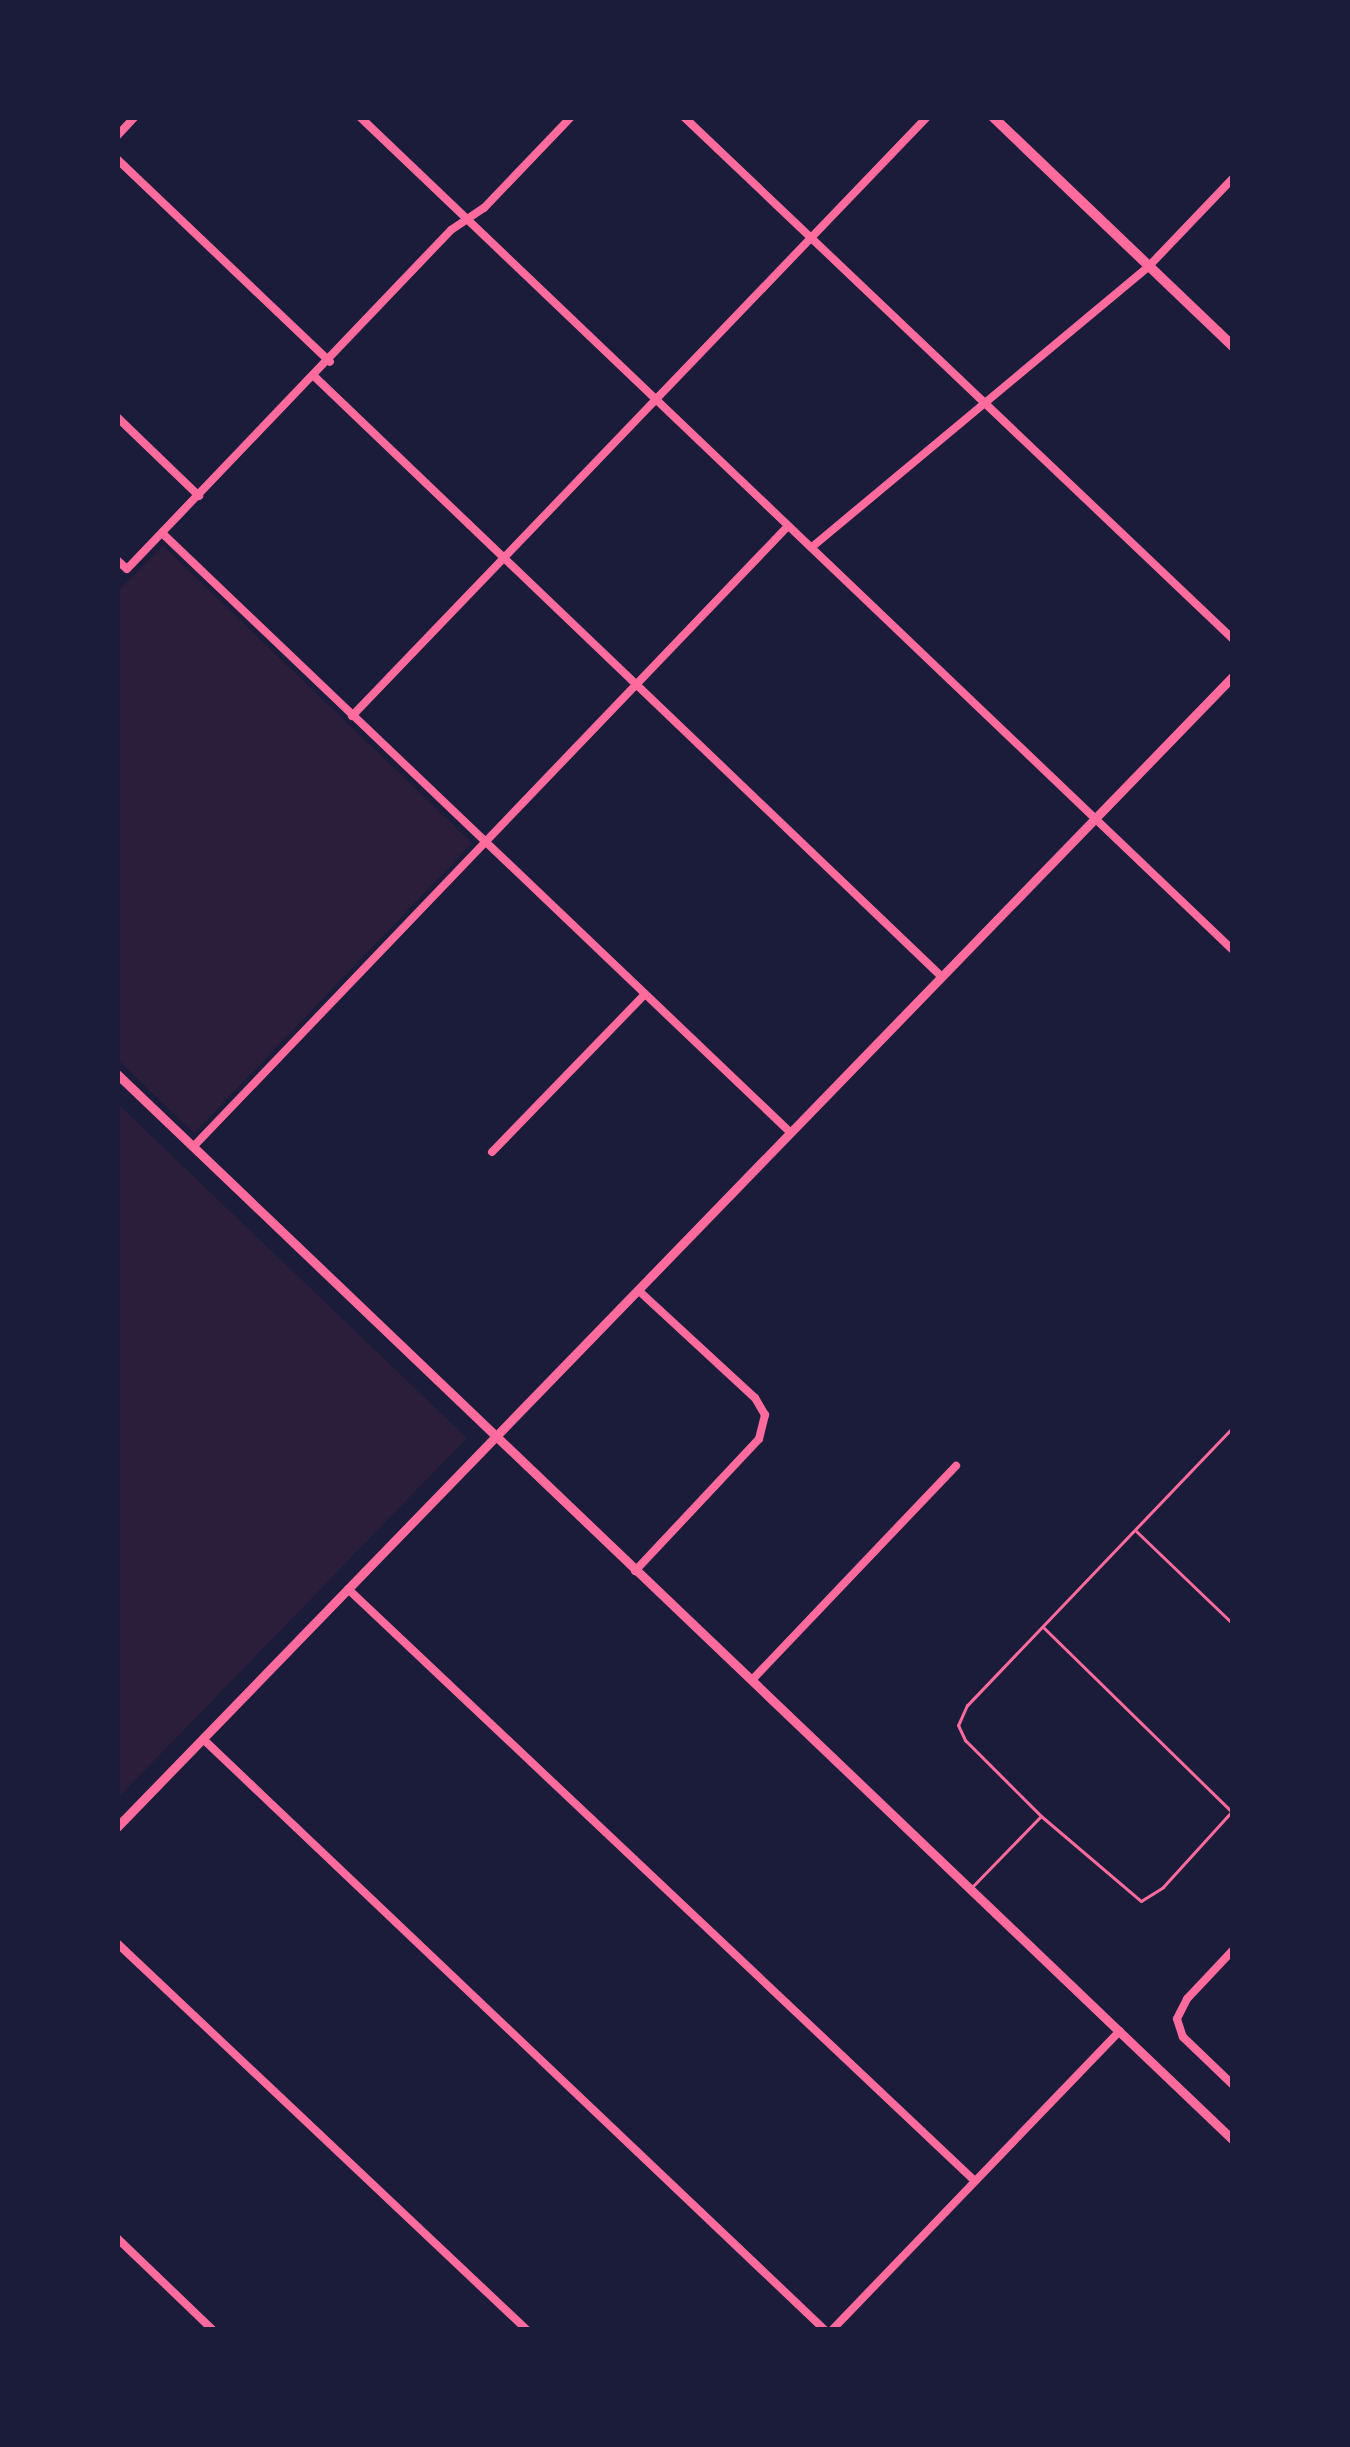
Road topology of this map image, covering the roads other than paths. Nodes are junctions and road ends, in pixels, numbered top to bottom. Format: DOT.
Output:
graph roads {
  1 [pos="135,117"];
  2 [pos="360,117"];
  3 [pos="571,117"];
  4 [pos="684,117"];
  5 [pos="927,117"];
  6 [pos="993,117"];
  7 [pos="117,136"];
  8 [pos="117,159"];
  9 [pos="1233,178"];
  10 [pos="468,219"];
  11 [pos="812,237"];
  12 [pos="1150,266"];
  13 [pos="1233,346"];
  14 [pos="330,362"];
  15 [pos="315,377"];
  16 [pos="657,400"];
  17 [pos="985,405"];
  18 [pos="117,417"];
  19 [pos="199,496"];
  20 [pos="788,526"];
  21 [pos="163,532"];
  22 [pos="812,547"];
  23 [pos="505,559"];
  24 [pos="117,560"];
  25 [pos="1233,639"];
  26 [pos="1233,676"];
  27 [pos="634,683"];
  28 [pos="352,716"];
  29 [pos="1096,817"];
  30 [pos="484,842"];
  31 [pos="1233,950"];
  32 [pos="941,976"];
  33 [pos="644,994"];
  34 [pos="117,1074"];
  35 [pos="790,1132"];
  36 [pos="193,1147"];
  37 [pos="492,1152"];
  38 [pos="638,1290"];
  39 [pos="1233,1427"];
  40 [pos="1228,1433"];
  41 [pos="495,1437"];
  42 [pos="1233,1438"];
  43 [pos="956,1466"];
  44 [pos="1135,1529"];
  45 [pos="635,1571"];
  46 [pos="348,1589"];
  47 [pos="1233,1624"];
  48 [pos="1042,1626"];
  49 [pos="752,1680"];
  50 [pos="202,1738"];
  51 [pos="1232,1811"];
  52 [pos="1041,1816"];
  53 [pos="117,1827"];
  54 [pos="971,1888"];
  55 [pos="117,1943"];
  56 [pos="1233,1950"];
  57 [pos="1120,2031"];
  58 [pos="1231,2080"];
  59 [pos="1233,2140"];
  60 [pos="975,2181"];
  61 [pos="117,2238"];
  62 [pos="213,2330"];
  63 [pos="527,2330"];
  64 [pos="829,2330"];
  1 -- 7 [label="street"];
  2 -- 10 [label="street"];
  3 -- 10 [label="street"];
  4 -- 11 [label="street"];
  5 -- 11 [label="street"];
  6 -- 12 [label="main road"];
  8 -- 14 [label="street"];
  9 -- 12 [label="street"];
  10 -- 14 [label="street"];
  10 -- 16 [label="street"];
  11 -- 16 [label="street"];
  11 -- 17 [label="street"];
  12 -- 13 [label="main road"];
  12 -- 17 [label="street"];
  14 -- 15 [label="street"];
  15 -- 19 [label="street"];
  15 -- 23 [label="street"];
  16 -- 20 [label="street"];
  16 -- 23 [label="street"];
  17 -- 22 [label="street"];
  17 -- 25 [label="street"];
  18 -- 19 [label="street"];
  19 -- 21 [label="street"];
  20 -- 22 [label="street"];
  20 -- 27 [label="street"];
  21 -- 24 [label="street"];
  21 -- 28 [label="street"];
  22 -- 29 [label="street"];
  23 -- 27 [label="street"];
  23 -- 28 [label="street"];
  26 -- 29 [label="street"];
  27 -- 30 [label="street"];
  27 -- 32 [label="street"];
  28 -- 30 [label="street"];
  29 -- 31 [label="street"];
  29 -- 32 [label="street"];
  30 -- 33 [label="street"];
  30 -- 36 [label="street"];
  32 -- 35 [label="street"];
  33 -- 35 [label="street"];
  33 -- 37 [label="street"];
  34 -- 36 [label="street"];
  35 -- 38 [label="street"];
  36 -- 41 [label="street"];
  38 -- 41 [label="street"];
  38 -- 45 [label="street"];
  39 -- 40 [label="lane"];
  40 -- 42 [label="lane"];
  40 -- 44 [label="lane"];
  41 -- 45 [label="street"];
  41 -- 46 [label="street"];
  43 -- 49 [label="street"];
  44 -- 47 [label="lane"];
  44 -- 48 [label="lane"];
  45 -- 49 [label="street"];
  46 -- 50 [label="street"];
  46 -- 60 [label="street"];
  48 -- 51 [label="lane"];
  48 -- 52 [label="lane"];
  49 -- 54 [label="street"];
  50 -- 53 [label="street"];
  50 -- 64 [label="street"];
  51 -- 52 [label="lane"];
  52 -- 54 [label="lane"];
  54 -- 57 [label="street"];
  55 -- 63 [label="street"];
  56 -- 58 [label="street"];
  57 -- 59 [label="street"];
  57 -- 60 [label="street"];
  60 -- 64 [label="street"];
  61 -- 62 [label="street"];
}
